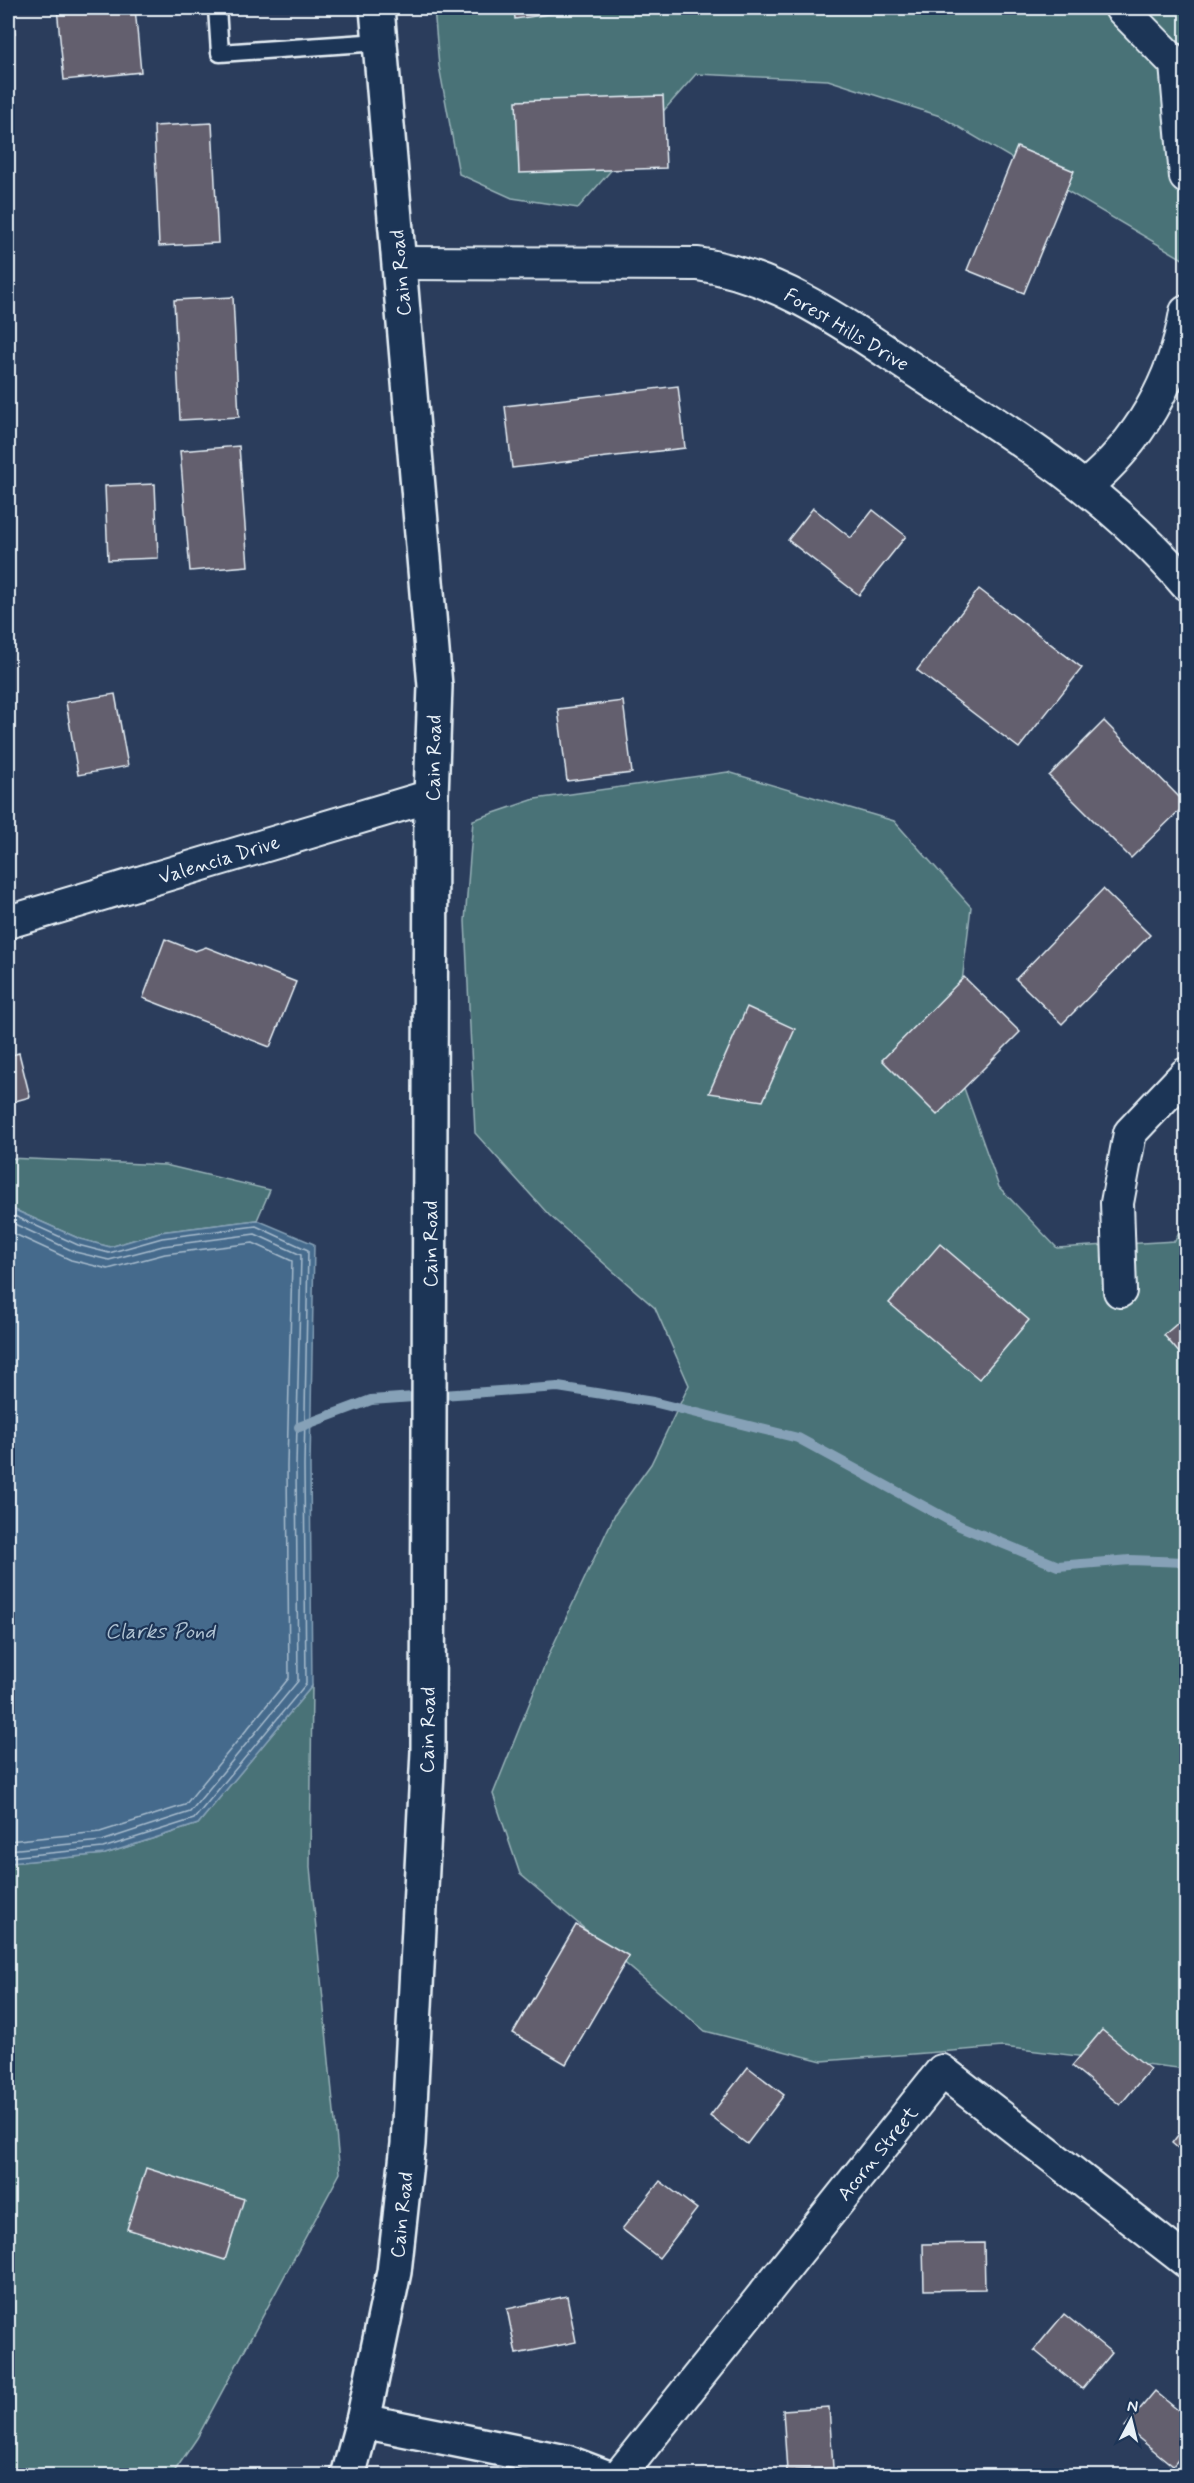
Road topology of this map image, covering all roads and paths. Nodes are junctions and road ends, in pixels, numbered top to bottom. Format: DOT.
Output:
graph roads {
  1 [pos="217,8"];
  2 [pos="378,8"];
  3 [pos="1121,8"];
  4 [pos="380,42"];
  5 [pos="1186,177"];
  6 [pos="399,263"];
  7 [pos="1186,312"];
  8 [pos="1085,487"];
  9 [pos="1186,585"];
  10 [pos="431,796"];
  11 [pos="8,922"];
  12 [pos="1186,1074"];
  13 [pos="1120,1291"];
  14 [pos="1186,2260"];
  15 [pos="363,2421"];
  16 [pos="348,2475"];
  17 [pos="603,2475"];
  18 [pos="619,2475"];
  1 -- 4 [label="lane"];
  2 -- 4 [label="main road, Cain Road"];
  3 -- 5 [label="street"];
  4 -- 6 [label="main road, Cain Road"];
  6 -- 8 [label="street, Forest Hills Drive"];
  6 -- 10 [label="main road, Cain Road"];
  7 -- 8 [label="street"];
  8 -- 9 [label="street, Forest Hills Drive"];
  10 -- 11 [label="street, Valencia Drive"];
  10 -- 15 [label="main road, Cain Road"];
  12 -- 13 [label="street"];
  14 -- 18 [label="street, Acorn Street"];
  15 -- 16 [label="main road, Cain Road"];
  15 -- 17 [label="main road"];
}
